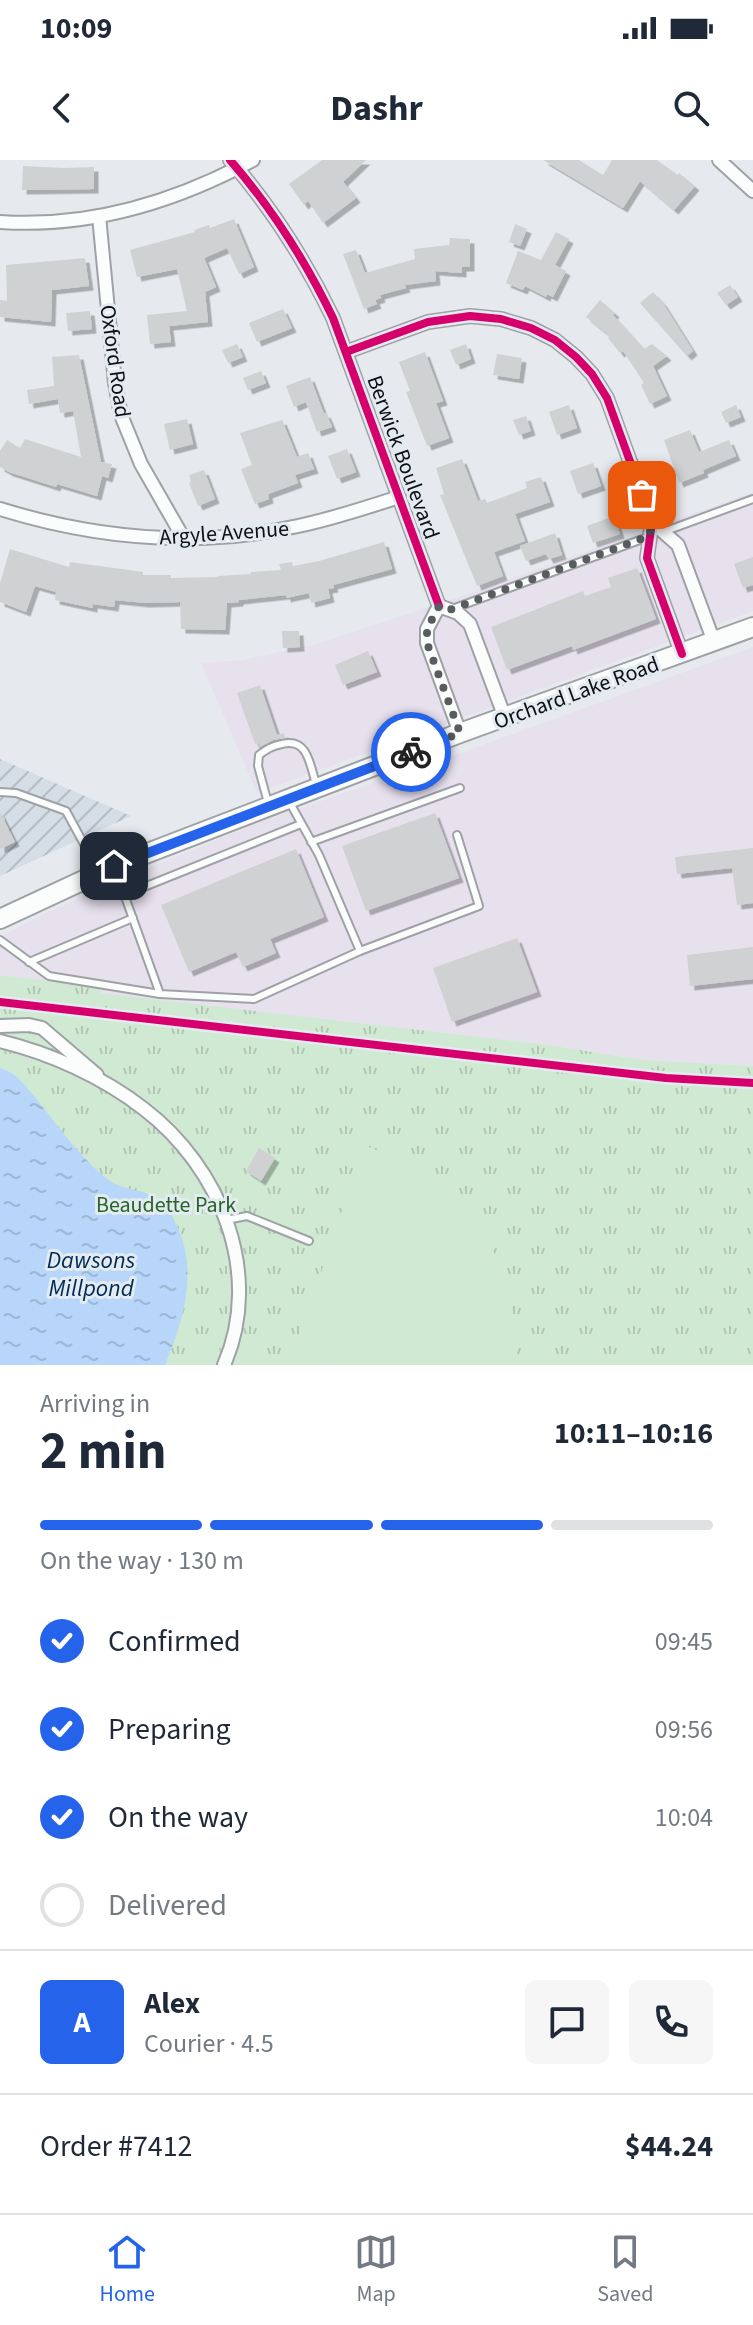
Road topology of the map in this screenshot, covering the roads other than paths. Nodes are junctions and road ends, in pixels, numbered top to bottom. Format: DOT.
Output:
graph roads {
  1 [pos="253,160"];
  2 [pos="719,160"];
  3 [pos="234,164"];
  4 [pos="753,191"];
  5 [pos="99,216"];
  6 [pos="0,222"];
  7 [pos="346,352"];
  8 [pos="399,497"];
  9 [pos="753,499"];
  10 [pos="0,509"];
  11 [pos="652,522"];
  12 [pos="664,532"];
  13 [pos="649,536"];
  14 [pos="184,539"];
  15 [pos="444,608"];
  16 [pos="753,627"];
  17 [pos="714,642"];
  18 [pos="682,654"];
  19 [pos="505,718"];
  20 [pos="460,733"];
  21 [pos="317,788"];
  22 [pos="460,788"];
  23 [pos="0,792"];
  24 [pos="288,799"];
  25 [pos="269,806"];
  26 [pos="301,824"];
  27 [pos="457,835"];
  28 [pos="311,842"];
  29 [pos="106,869"];
  30 [pos="124,895"];
  31 [pos="133,918"];
  32 [pos="0,919"];
  33 [pos="0,940"];
  34 [pos="360,951"];
  35 [pos="29,962"];
  36 [pos="160,994"];
  37 [pos="0,1026"];
  38 [pos="0,1041"];
  39 [pos="111,1087"];
  40 [pos="226,1220"];
  41 [pos="309,1241"];
  42 [pos="224,1365"];
  1 -- 3 [label="street"];
  2 -- 4 [label="street"];
  3 -- 5 [label="street"];
  3 -- 7 [label="street, Berwick Boulevard"];
  5 -- 6 [label="street"];
  5 -- 14 [label="street, Oxford Road"];
  7 -- 8 [label="street, Berwick Boulevard"];
  7 -- 11 [label="street"];
  8 -- 14 [label="street, Argyle Avenue"];
  8 -- 15 [label="street, Berwick Boulevard"];
  9 -- 12 [label="lane"];
  10 -- 14 [label="street, Argyle Avenue"];
  11 -- 12 [label="street"];
  11 -- 13 [label="street"];
  12 -- 13 [label="lane"];
  12 -- 17 [label="street"];
  13 -- 15 [label="lane"];
  13 -- 18 [label="street"];
  15 -- 19 [label="street, Berwick Boulevard"];
  15 -- 20 [label="street"];
  16 -- 17 [label="main road, Orchard Lake Road"];
  17 -- 18 [label="main road, Orchard Lake Road"];
  18 -- 19 [label="main road, Orchard Lake Road"];
  19 -- 20 [label="main road, Orchard Lake Road"];
  20 -- 21 [label="main road, Orchard Lake Road"];
  21 -- 24 [label="main road, Orchard Lake Road"];
  21 -- 25 [label="lane"];
  22 -- 28 [label="lane"];
  23 -- 29 [label="lane"];
  24 -- 25 [label="main road, Orchard Lake Road"];
  24 -- 26 [label="lane"];
  25 -- 29 [label="main road, Orchard Lake Road"];
  26 -- 28 [label="lane"];
  26 -- 30 [label="lane"];
  27 -- 34 [label="lane"];
  28 -- 34 [label="lane"];
  29 -- 30 [label="lane"];
  29 -- 32 [label="main road, Orchard Lake Road"];
  30 -- 31 [label="lane"];
  31 -- 35 [label="lane"];
  31 -- 36 [label="lane"];
  33 -- 35 [label="lane"];
  34 -- 36 [label="lane"];
  35 -- 36 [label="lane"];
  37 -- 39 [label="street"];
  38 -- 39 [label="street"];
  39 -- 40 [label="street"];
  40 -- 41 [label="lane"];
  40 -- 42 [label="street"];
}
